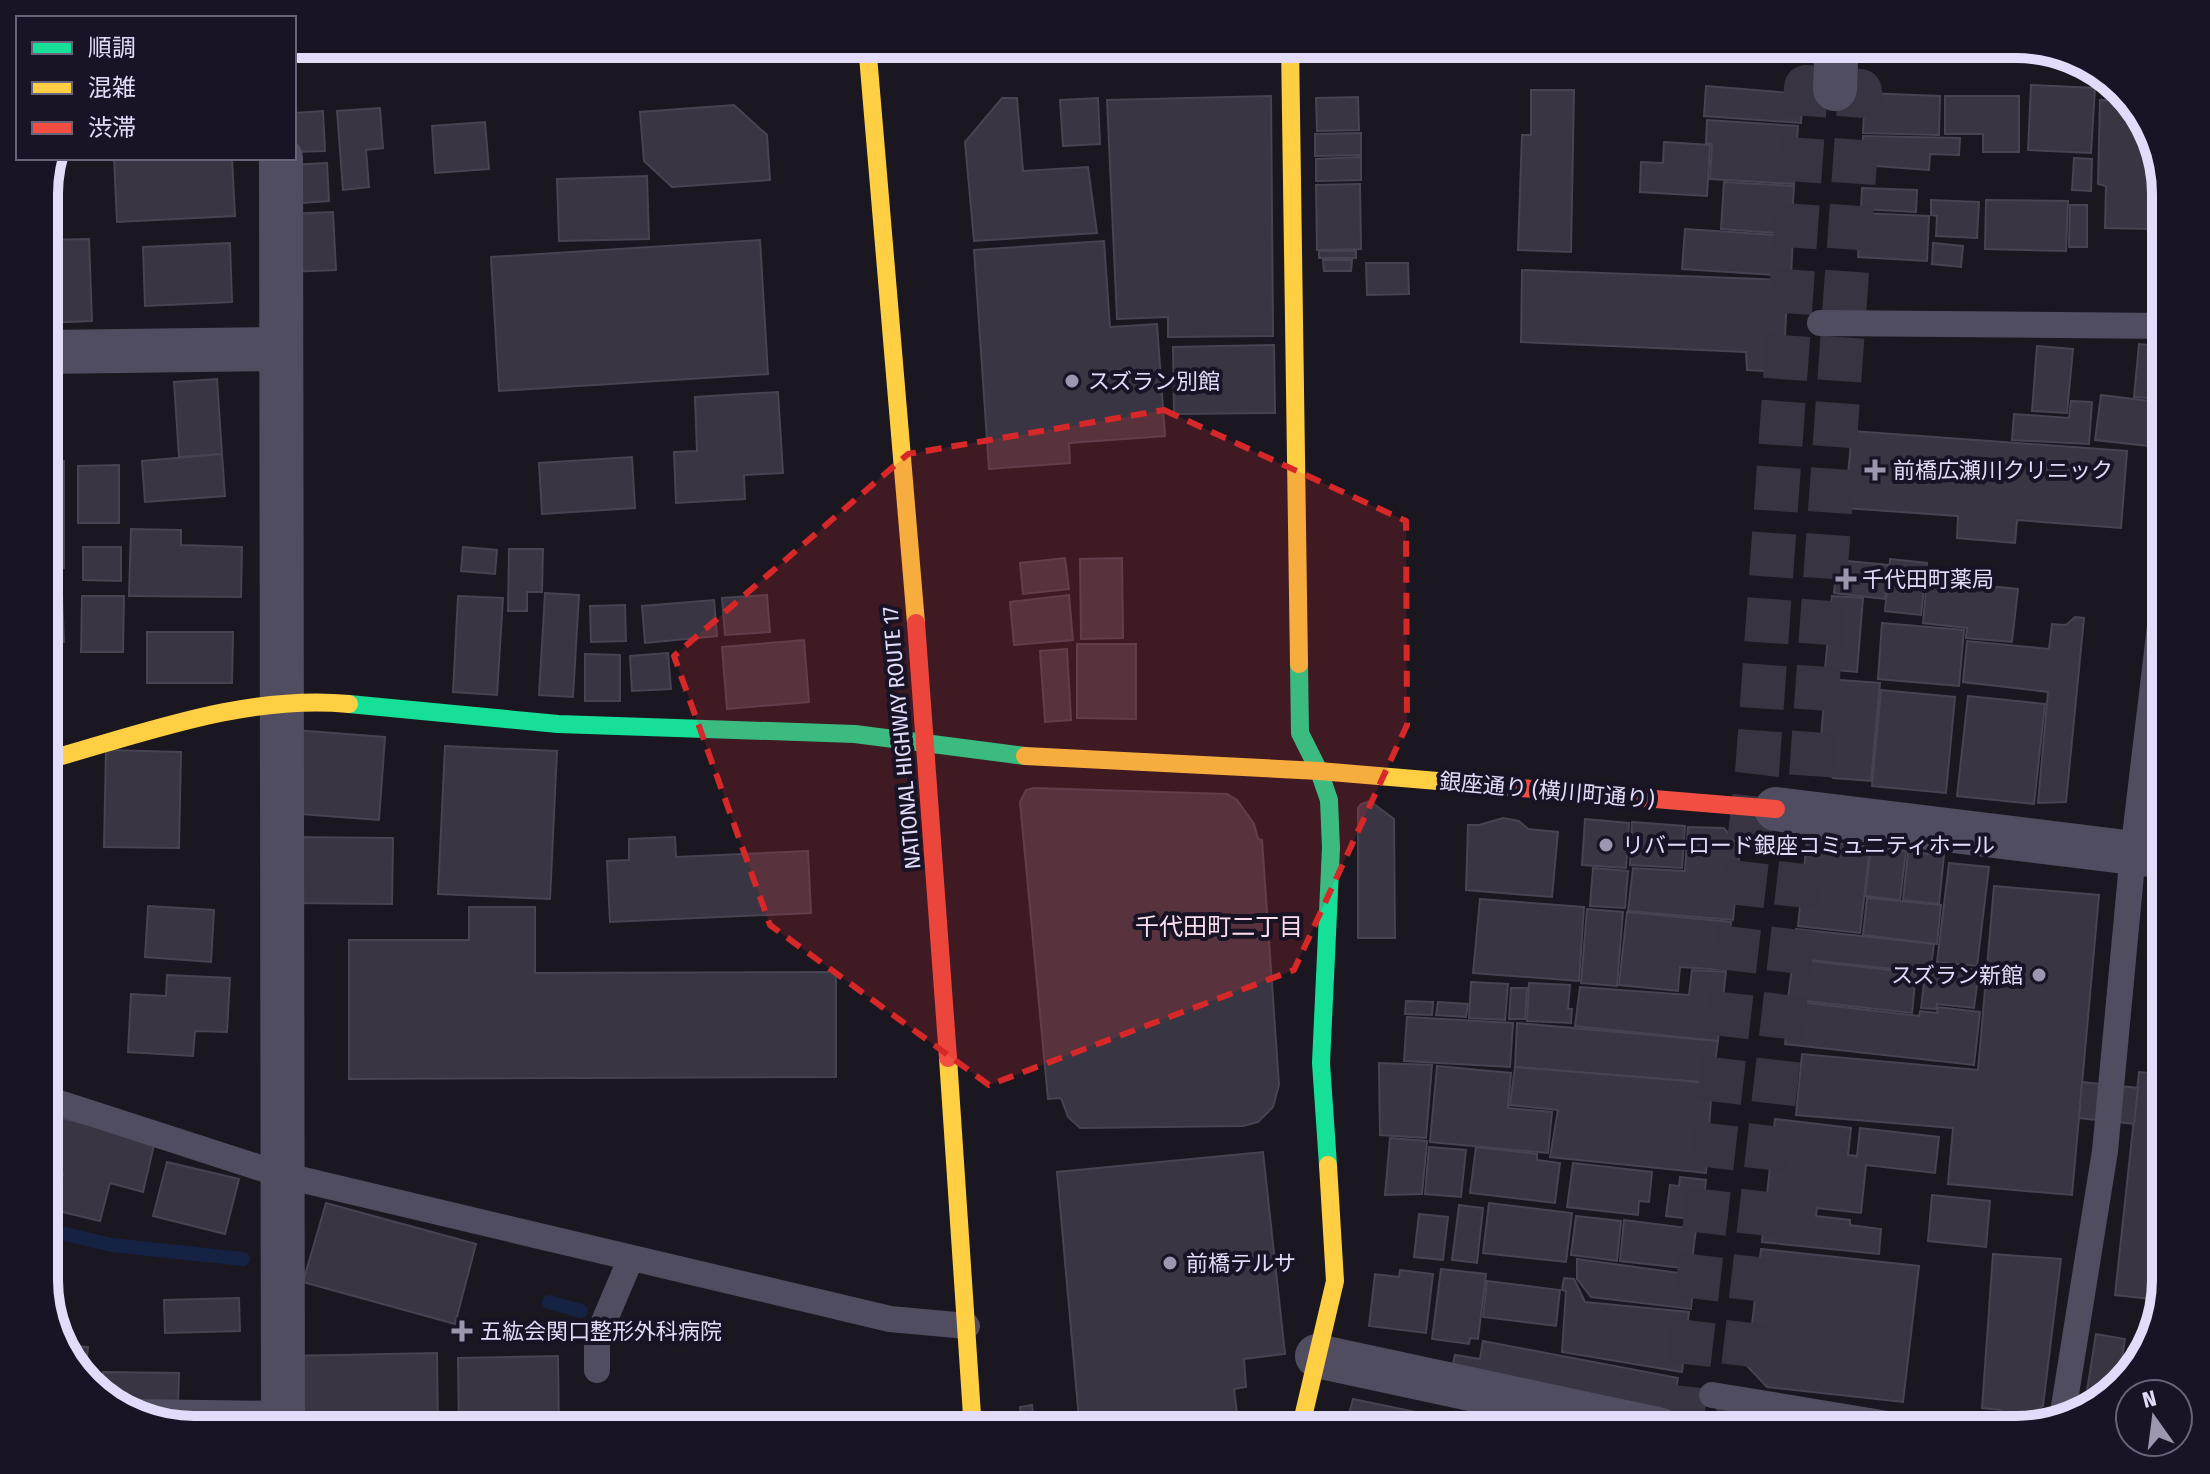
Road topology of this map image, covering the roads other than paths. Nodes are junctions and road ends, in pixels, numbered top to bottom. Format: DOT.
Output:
graph roads {
  1 [pos="868,58"];
  2 [pos="1290,58"];
  3 [pos="1835,58"];
  4 [pos="1835,89"];
  5 [pos="281,160"];
  6 [pos="1820,323"];
  7 [pos="2152,326"];
  8 [pos="281,349"];
  9 [pos="58,352"];
  10 [pos="284,702"];
  11 [pos="926,744"];
  12 [pos="58,757"];
  13 [pos="1319,771"];
  14 [pos="1776,809"];
  15 [pos="2152,820"];
  16 [pos="2150,855"];
  17 [pos="58,1103"];
  18 [pos="282,1175"];
  19 [pos="631,1258"];
  20 [pos="967,1326"];
  21 [pos="1317,1356"];
  22 [pos="597,1370"];
  23 [pos="1712,1395"];
  24 [pos="2064,1407"];
  25 [pos="283,1416"];
  26 [pos="972,1416"];
  27 [pos="1303,1416"];
  28 [pos="1596,1416"];
  29 [pos="1839,1416"];
  1 -- 11 [label="main road, NATIONAL HIGHWAY ROUTE 17"];
  2 -- 13 [label="main road"];
  3 -- 4 [label="street"];
  5 -- 8 [label="street"];
  6 -- 7 [label="lane"];
  8 -- 9 [label="street"];
  8 -- 10 [label="street"];
  10 -- 11 [label="main road, 銀座通り (横川町通り)"];
  10 -- 12 [label="main road, 銀座通り (横川町通り)"];
  10 -- 18 [label="street"];
  11 -- 13 [label="main road, 銀座通り (横川町通り)"];
  11 -- 20 [label="main road, NATIONAL HIGHWAY ROUTE 17"];
  13 -- 14 [label="main road, 銀座通り (横川町通り)"];
  13 -- 21 [label="main road"];
  14 -- 16 [label="street, 銀座通り (横川町通り)"];
  15 -- 16 [label="lane"];
  16 -- 24 [label="lane"];
  17 -- 18 [label="lane"];
  18 -- 19 [label="lane"];
  18 -- 25 [label="street"];
  19 -- 20 [label="lane"];
  19 -- 22 [label="lane"];
  20 -- 26 [label="main road, NATIONAL HIGHWAY ROUTE 17"];
  21 -- 27 [label="main road"];
  21 -- 28 [label="street"];
  23 -- 29 [label="lane"];
}
